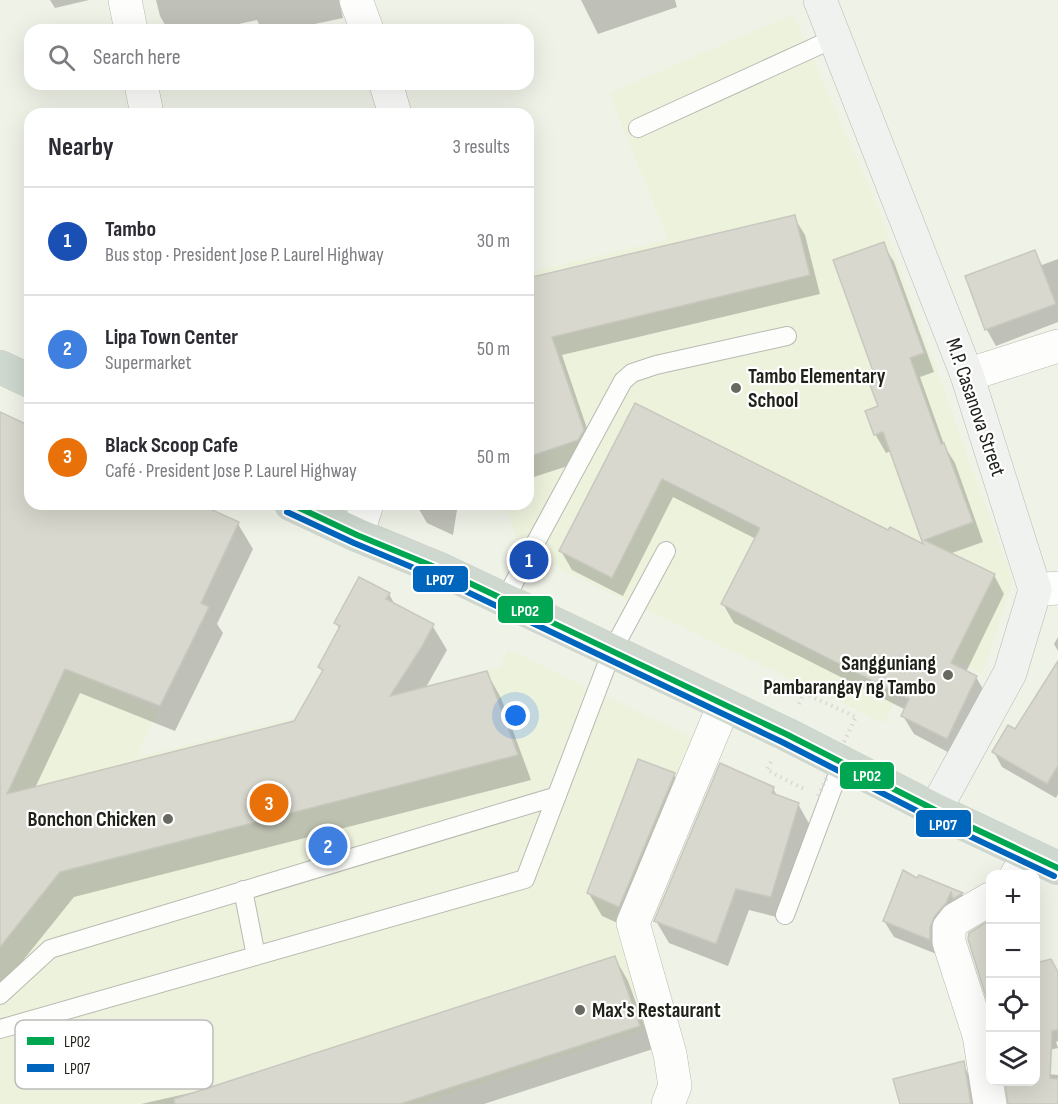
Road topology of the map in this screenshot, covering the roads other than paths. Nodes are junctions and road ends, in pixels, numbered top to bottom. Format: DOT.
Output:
graph roads {
  1 [pos="125,0"];
  2 [pos="356,0"];
  3 [pos="820,0"];
  4 [pos="130,24"];
  5 [pos="364,24"];
  6 [pos="835,38"];
  7 [pos="142,90"];
  8 [pos="388,90"];
  9 [pos="146,108"];
  10 [pos="393,108"];
  11 [pos="638,128"];
  12 [pos="787,336"];
  13 [pos="1058,346"];
  14 [pos="0,367"];
  15 [pos="968,375"];
  16 [pos="24,378"];
  17 [pos="304,510"];
  18 [pos="366,510"];
  19 [pos="357,535"];
  20 [pos="666,551"];
  21 [pos="1046,589"];
  22 [pos="504,601"];
  23 [pos="612,651"];
  24 [pos="724,705"];
  25 [pos="842,763"];
  26 [pos="557,796"];
  27 [pos="935,810"];
  28 [pos="1035,866"];
  29 [pos="243,890"];
  30 [pos="986,902"];
  31 [pos="785,915"];
  32 [pos="256,956"];
  33 [pos="0,995"];
  34 [pos="32,1020"];
  35 [pos="15,1025"];
  36 [pos="0,1029"];
  37 [pos="668,1104"];
  38 [pos="990,1104"];
  1 -- 4 [label="street"];
  2 -- 5 [label="street"];
  3 -- 6 [label="street, M.P. Casanova Street"];
  6 -- 11 [label="lane"];
  6 -- 15 [label="street, M.P. Casanova Street"];
  7 -- 9 [label="street"];
  8 -- 10 [label="street"];
  12 -- 22 [label="lane"];
  13 -- 15 [label="street"];
  14 -- 16 [label="highway"];
  15 -- 21 [label="street, M.P. Casanova Street"];
  17 -- 19 [label="highway"];
  18 -- 19 [label="street"];
  19 -- 22 [label="highway"];
  20 -- 23 [label="lane"];
  21 -- 27 [label="street, M.P. Casanova Street"];
  22 -- 23 [label="highway"];
  23 -- 24 [label="highway"];
  23 -- 26 [label="lane"];
  24 -- 25 [label="highway"];
  24 -- 37 [label="street"];
  25 -- 27 [label="highway"];
  25 -- 31 [label="lane"];
  26 -- 29 [label="lane"];
  26 -- 32 [label="lane"];
  27 -- 28 [label="highway"];
  29 -- 32 [label="lane"];
  29 -- 33 [label="lane"];
  30 -- 38 [label="street"];
  32 -- 34 [label="lane"];
  35 -- 36 [label="lane"];
}
